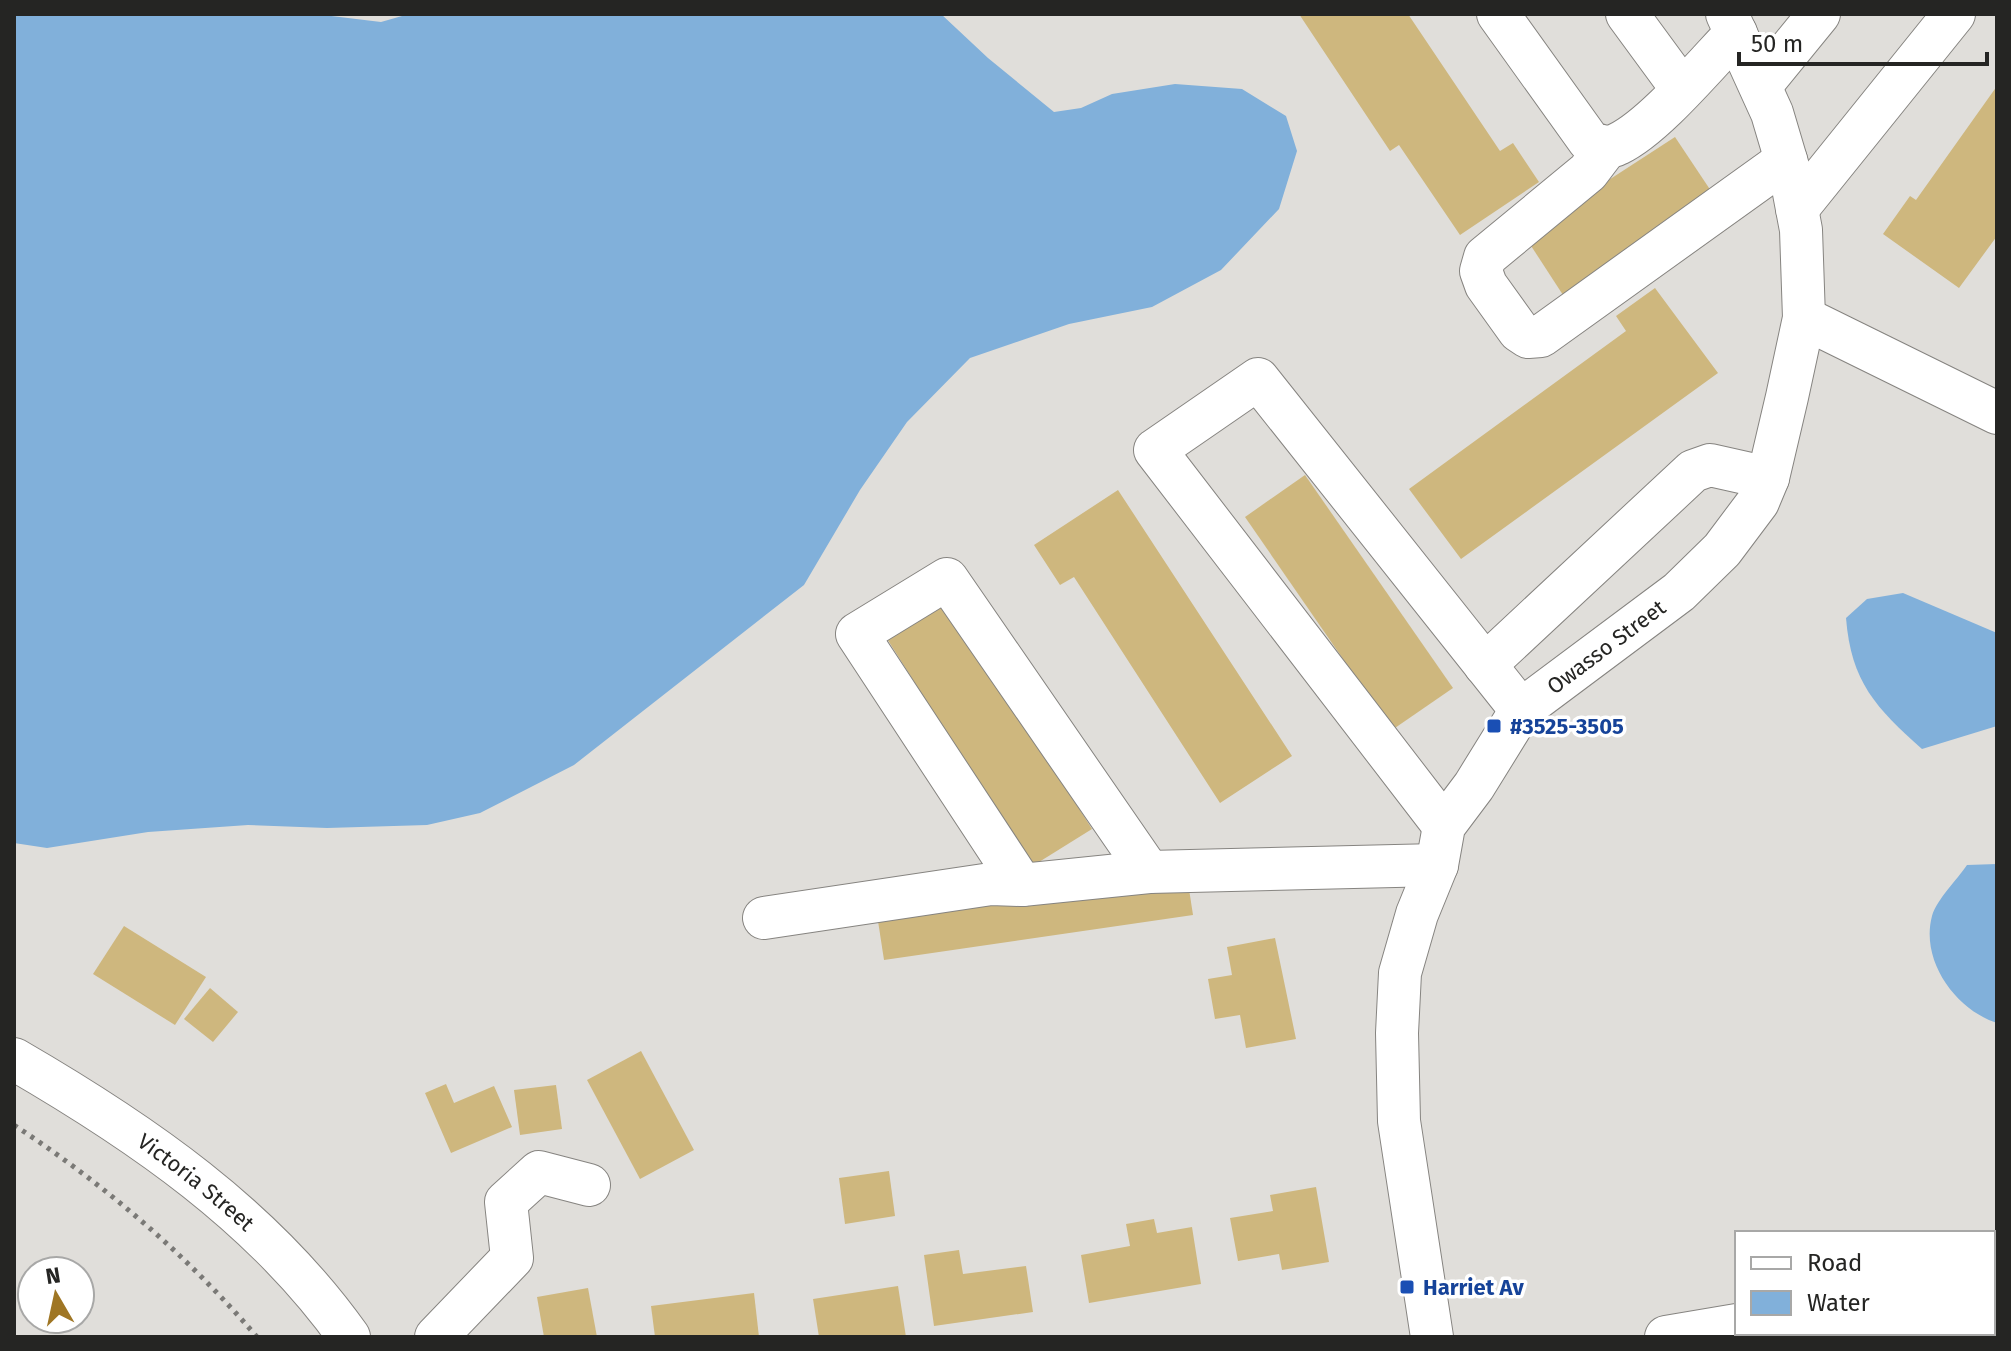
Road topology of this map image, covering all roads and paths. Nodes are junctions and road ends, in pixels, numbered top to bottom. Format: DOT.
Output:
graph roads {
  1 [pos="1498,14"];
  2 [pos="1627,14"];
  3 [pos="1819,14"];
  4 [pos="1954,14"];
  5 [pos="1732,24"];
  6 [pos="1761,85"];
  7 [pos="1682,89"];
  8 [pos="1607,147"];
  9 [pos="1786,160"];
  10 [pos="1797,209"];
  11 [pos="1804,318"];
  12 [pos="1997,413"];
  13 [pos="1768,478"];
  14 [pos="1485,665"];
  15 [pos="1521,710"];
  16 [pos="1440,846"];
  17 [pos="1149,872"];
  18 [pos="1022,885"];
  19 [pos="764,918"];
  20 [pos="14,1059"];
  21 [pos="14,1125"];
  22 [pos="589,1185"];
  23 [pos="1735,1325"];
  24 [pos="257,1337"];
  25 [pos="349,1337"];
  26 [pos="436,1337"];
  27 [pos="1432,1337"];
  28 [pos="1666,1337"];
  1 -- 8 [label="street"];
  2 -- 7 [label="street"];
  3 -- 6 [label="street"];
  4 -- 10 [label="street"];
  5 -- 6 [label="street, Owasso Street"];
  5 -- 7 [label="street"];
  6 -- 9 [label="street, Owasso Street"];
  7 -- 8 [label="street"];
  8 -- 9 [label="street"];
  9 -- 10 [label="street, Owasso Street"];
  10 -- 11 [label="street, Owasso Street"];
  11 -- 12 [label="street"];
  11 -- 13 [label="street, Owasso Street"];
  13 -- 14 [label="street"];
  13 -- 15 [label="street, Owasso Street"];
  14 -- 15 [label="street"];
  14 -- 16 [label="street"];
  15 -- 16 [label="street, Owasso Street"];
  16 -- 17 [label="street"];
  16 -- 27 [label="street, Owasso Street"];
  17 -- 18 [label="street"];
  17 -- 18 [label="street"];
  18 -- 19 [label="street"];
  20 -- 25 [label="street, Victoria Street"];
  21 -- 24 [label="path"];
  22 -- 26 [label="street"];
  23 -- 28 [label="street"];
}
